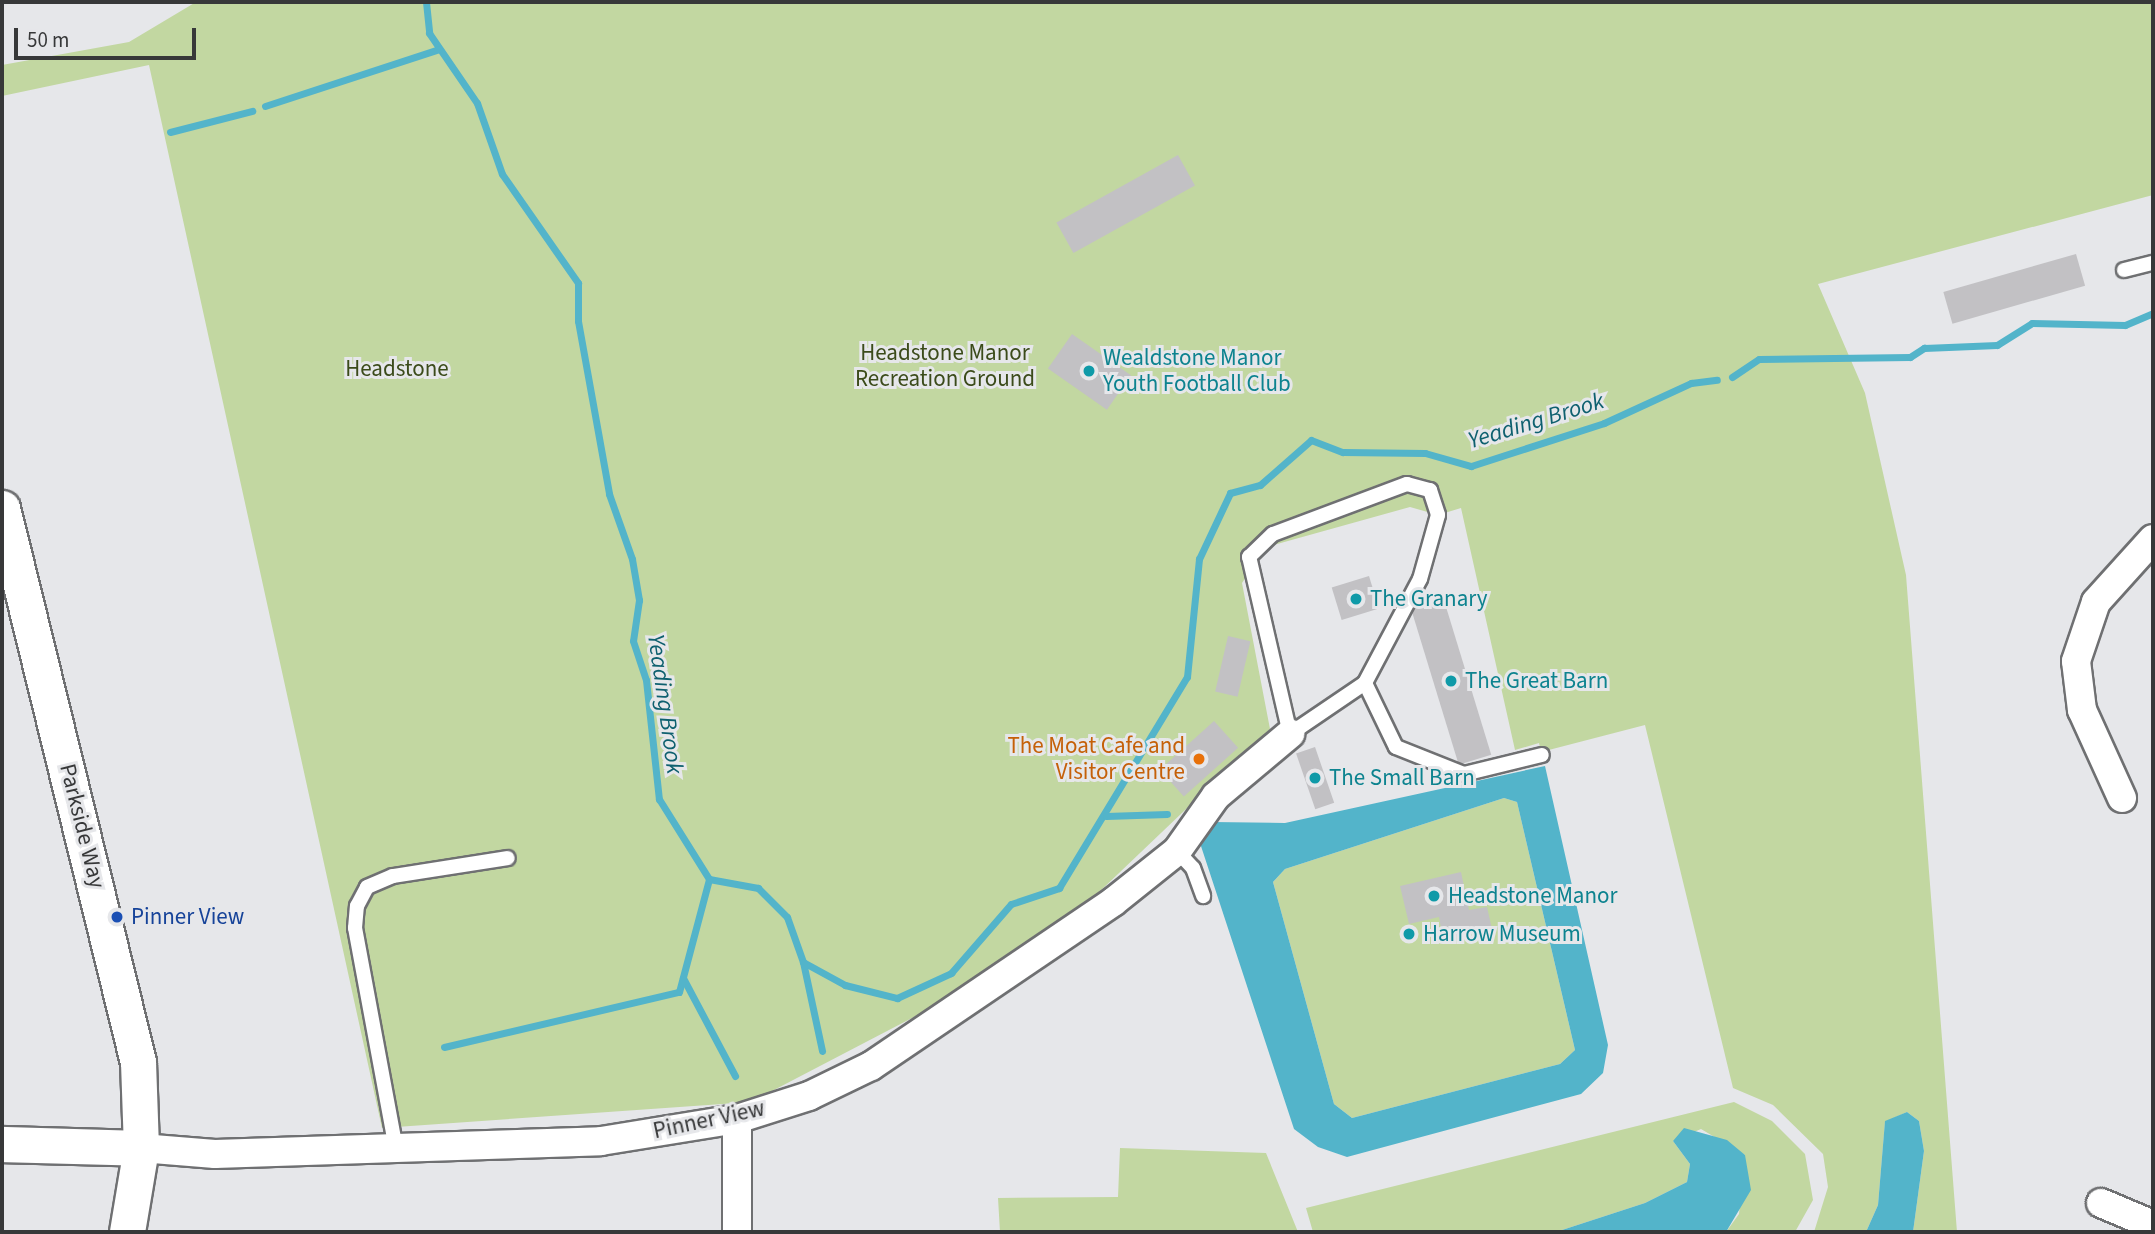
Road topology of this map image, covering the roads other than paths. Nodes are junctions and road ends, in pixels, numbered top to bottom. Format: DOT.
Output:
graph roads {
  1 [pos="2153,263"];
  2 [pos="2124,270"];
  3 [pos="2,508"];
  4 [pos="2153,539"];
  5 [pos="1366,682"];
  6 [pos="1290,734"];
  7 [pos="1542,755"];
  8 [pos="2122,798"];
  9 [pos="1177,851"];
  10 [pos="508,858"];
  11 [pos="1203,896"];
  12 [pos="737,1119"];
  13 [pos="2,1144"];
  14 [pos="141,1148"];
  15 [pos="396,1149"];
  16 [pos="2101,1203"];
  17 [pos="2153,1224"];
  18 [pos="127,1232"];
  19 [pos="737,1232"];
  1 -- 2 [label="lane"];
  3 -- 14 [label="street, Parkside Way"];
  4 -- 8 [label="street"];
  5 -- 6 [label="lane"];
  5 -- 6 [label="lane"];
  5 -- 7 [label="lane"];
  6 -- 9 [label="street, Pinner View"];
  9 -- 11 [label="lane"];
  9 -- 12 [label="street, Pinner View"];
  10 -- 15 [label="lane"];
  12 -- 15 [label="street, Pinner View"];
  12 -- 19 [label="street"];
  13 -- 14 [label="street, Pinner View"];
  14 -- 15 [label="street, Pinner View"];
  14 -- 18 [label="street, Parkside Way"];
  16 -- 17 [label="street"];
}
